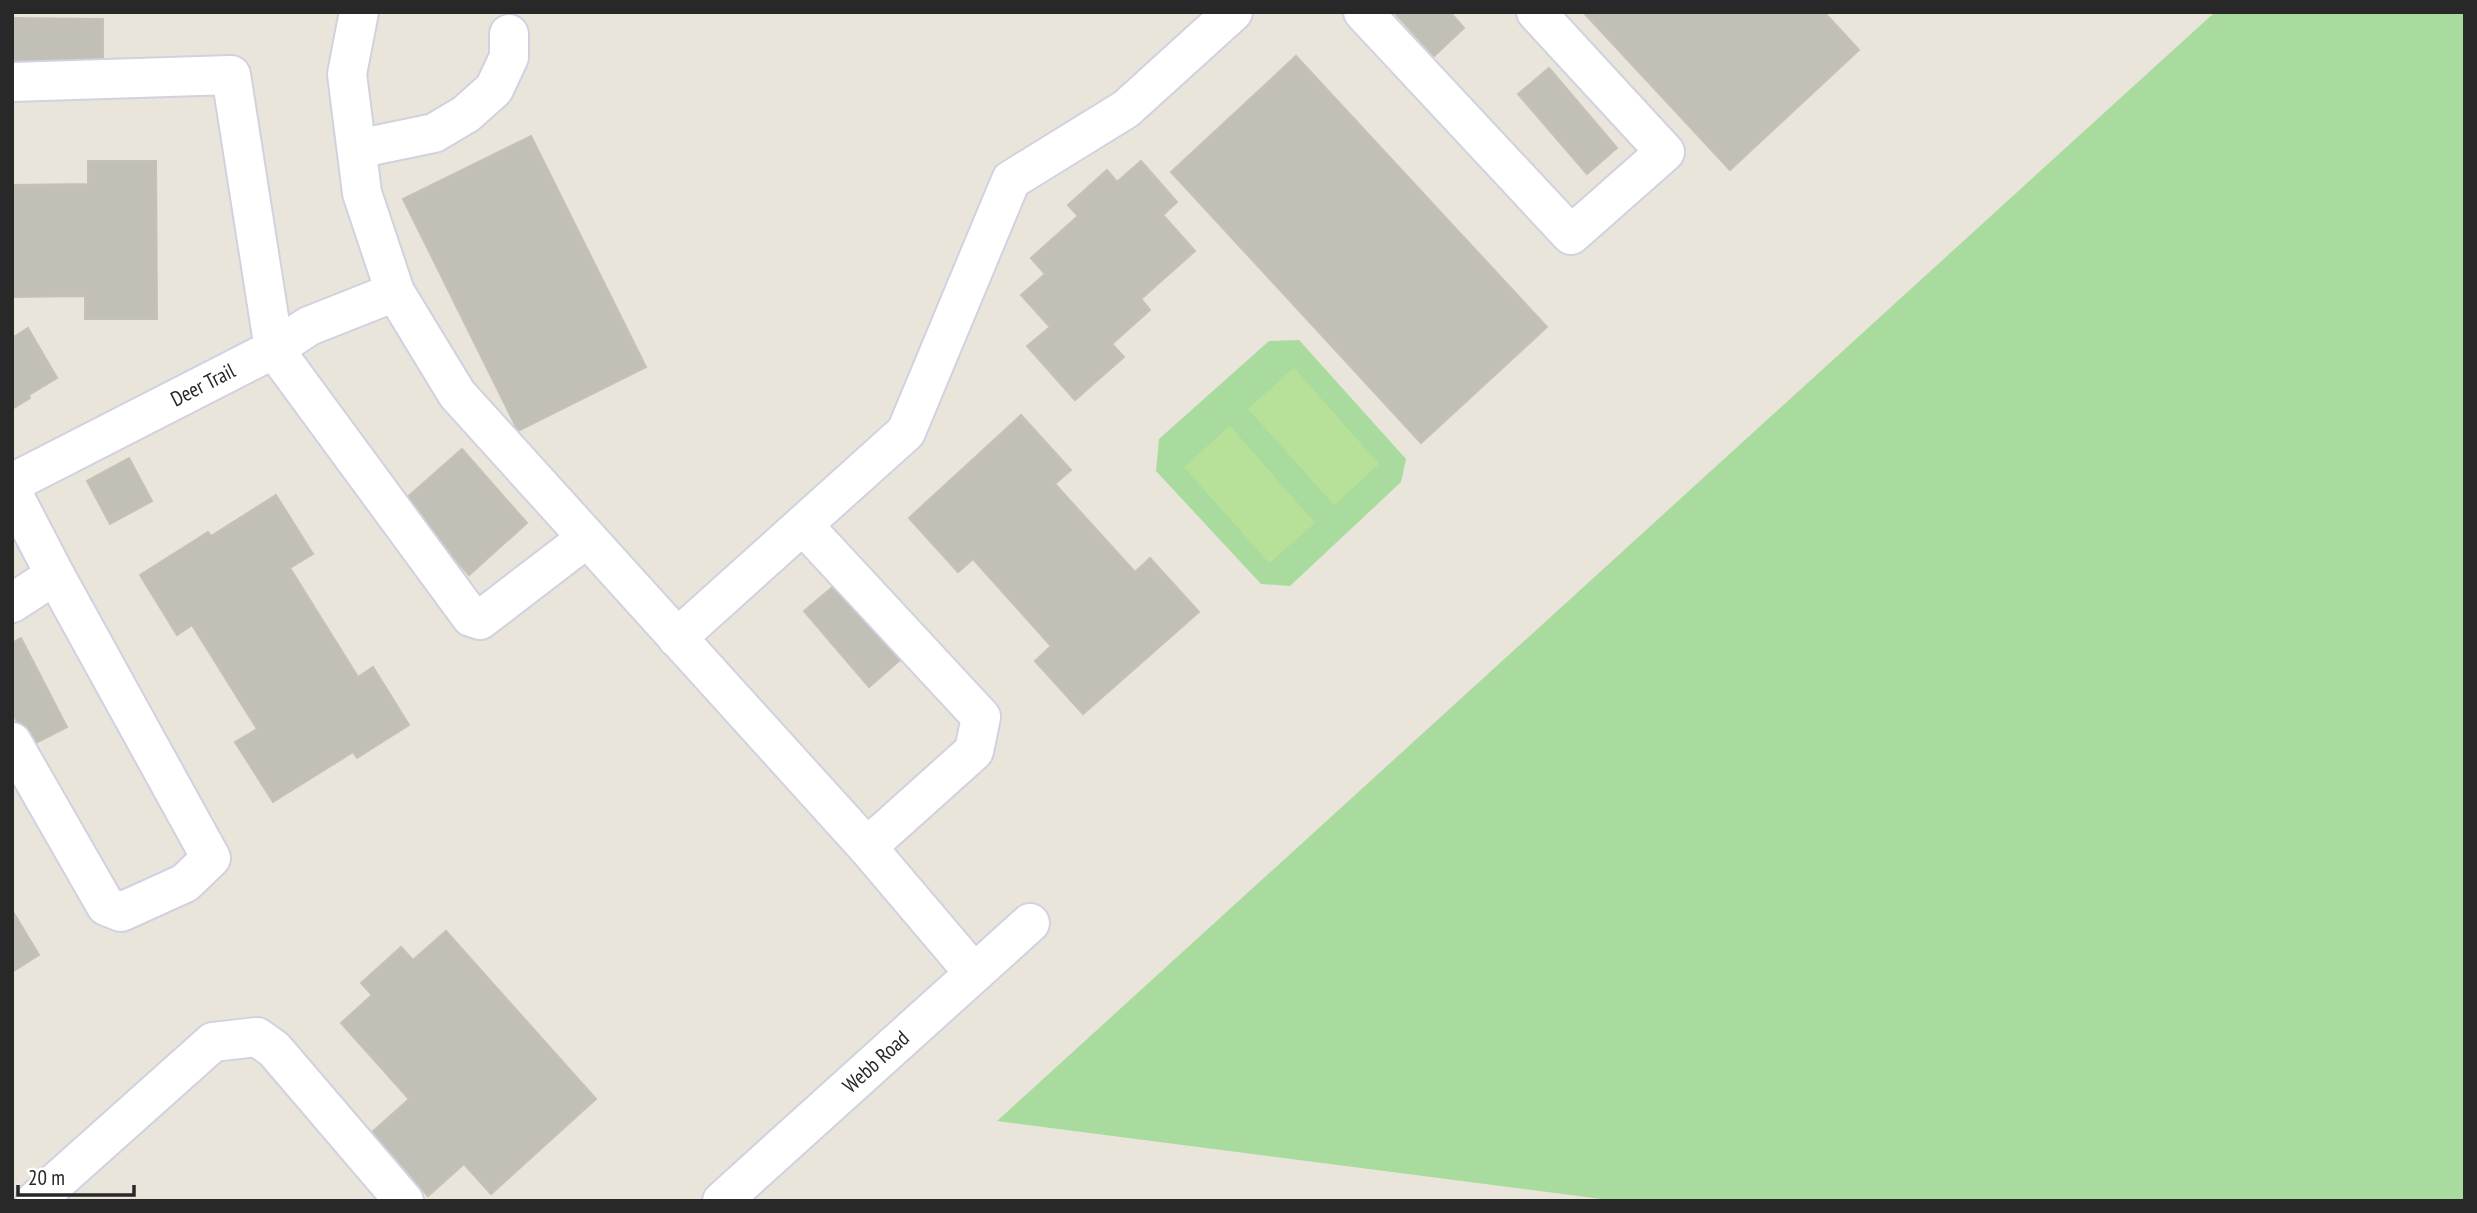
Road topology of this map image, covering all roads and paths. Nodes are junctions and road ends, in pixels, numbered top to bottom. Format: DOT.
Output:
graph roads {
  1 [pos="359,12"];
  2 [pos="1233,12"];
  3 [pos="1363,12"];
  4 [pos="1536,12"];
  5 [pos="509,34"];
  6 [pos="12,82"];
  7 [pos="357,149"];
  8 [pos="396,292"];
  9 [pos="274,349"];
  10 [pos="12,483"];
  11 [pos="12,492"];
  12 [pos="803,525"];
  13 [pos="587,538"];
  14 [pos="55,575"];
  15 [pos="12,603"];
  16 [pos="677,638"];
  17 [pos="12,742"];
  18 [pos="867,848"];
  19 [pos="1030,923"];
  20 [pos="974,973"];
  21 [pos="35,1201"];
  22 [pos="404,1201"];
  23 [pos="722,1201"];
  1 -- 7 [label="street"];
  2 -- 12 [label="street"];
  3 -- 4 [label="street"];
  5 -- 7 [label="street"];
  6 -- 9 [label="street"];
  7 -- 8 [label="street"];
  8 -- 9 [label="street, Deer Trail"];
  8 -- 13 [label="street"];
  9 -- 10 [label="street, Deer Trail"];
  9 -- 13 [label="street"];
  11 -- 14 [label="street"];
  12 -- 16 [label="street"];
  12 -- 18 [label="street"];
  13 -- 16 [label="street"];
  14 -- 15 [label="street"];
  14 -- 17 [label="street"];
  16 -- 18 [label="street"];
  18 -- 20 [label="street"];
  19 -- 20 [label="street, Webb Road"];
  20 -- 23 [label="street, Webb Road"];
  21 -- 22 [label="street"];
}
